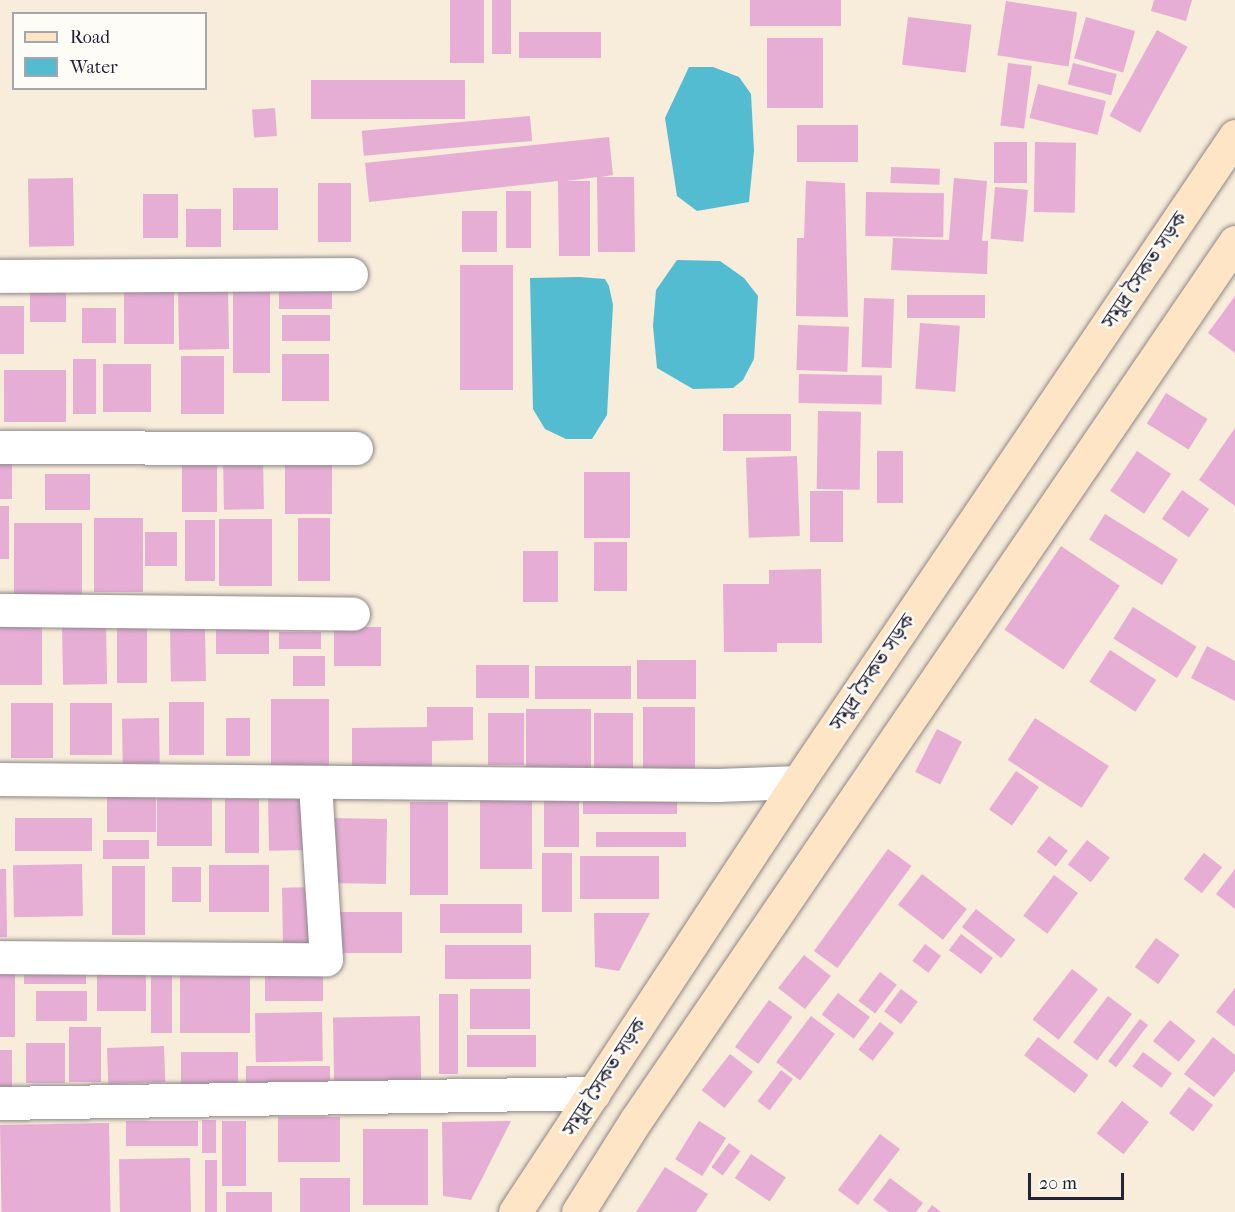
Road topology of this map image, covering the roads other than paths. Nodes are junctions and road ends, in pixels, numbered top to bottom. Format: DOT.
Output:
graph roads {
  1 [pos="1235,136"];
  2 [pos="1235,242"];
  3 [pos="351,274"];
  4 [pos="0,276"];
  5 [pos="0,447"];
  6 [pos="356,448"];
  7 [pos="0,610"];
  8 [pos="353,614"];
  9 [pos="0,779"];
  10 [pos="315,782"];
  11 [pos="798,782"];
  12 [pos="0,957"];
  13 [pos="594,1093"];
  14 [pos="0,1103"];
  15 [pos="514,1212"];
  16 [pos="578,1212"];
  1 -- 11 [label="main road, সমুদ্র সৈকত সড়ক"];
  2 -- 16 [label="main road"];
  3 -- 4 [label="street"];
  5 -- 6 [label="street"];
  7 -- 8 [label="street"];
  9 -- 10 [label="street"];
  10 -- 11 [label="street"];
  10 -- 12 [label="street"];
  11 -- 13 [label="main road, সমুদ্র সৈকত সড়ক"];
  13 -- 14 [label="street"];
  13 -- 15 [label="main road, সমুদ্র সৈকত সড়ক"];
}
